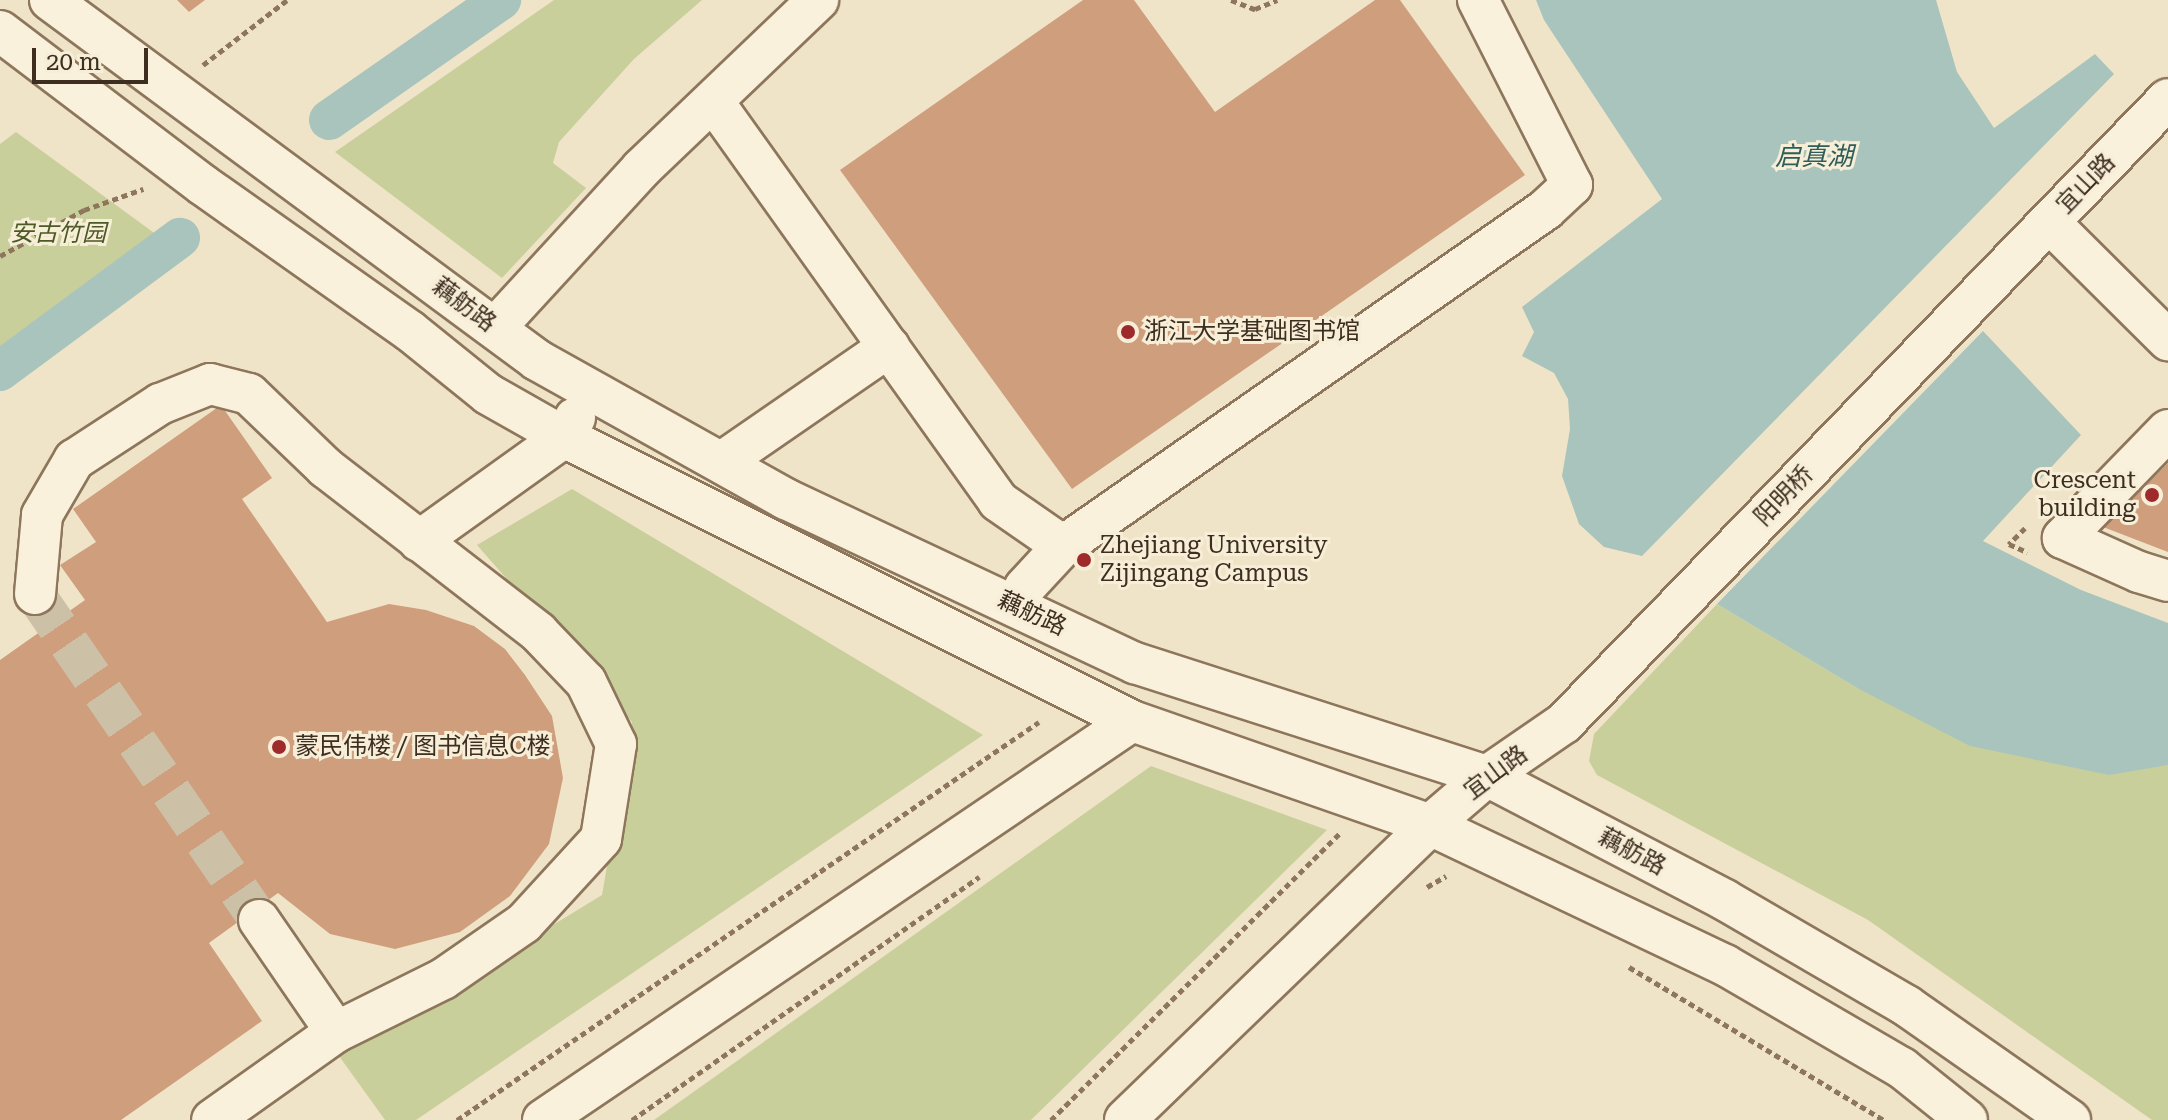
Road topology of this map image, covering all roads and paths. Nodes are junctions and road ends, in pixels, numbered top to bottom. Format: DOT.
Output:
graph roads {
  1 [pos="50,0"];
  2 [pos="818,0"];
  3 [pos="1231,0"];
  4 [pos="1277,0"];
  5 [pos="1478,0"];
  6 [pos="0,31"];
  7 [pos="2168,99"];
  8 [pos="713,101"];
  9 [pos="155,185"];
  10 [pos="2049,222"];
  11 [pos="0,256"];
  12 [pos="2004,269"];
  13 [pos="495,328"];
  14 [pos="2168,340"];
  15 [pos="889,347"];
  16 [pos="590,390"];
  17 [pos="2168,430"];
  18 [pos="564,437"];
  19 [pos="722,462"];
  20 [pos="419,541"];
  21 [pos="1063,546"];
  22 [pos="2168,581"];
  23 [pos="35,594"];
  24 [pos="1015,606"];
  25 [pos="1132,721"];
  26 [pos="1564,723"];
  27 [pos="1042,724"];
  28 [pos="1487,776"];
  29 [pos="1347,825"];
  30 [pos="1430,825"];
  31 [pos="983,874"];
  32 [pos="1461,880"];
  33 [pos="1424,888"];
  34 [pos="259,920"];
  35 [pos="1621,963"];
  36 [pos="336,1032"];
  37 [pos="234,1114"];
  38 [pos="457,1120"];
  39 [pos="543,1120"];
  40 [pos="632,1120"];
  41 [pos="1051,1120"];
  42 [pos="1125,1120"];
  43 [pos="1884,1120"];
  44 [pos="1967,1120"];
  45 [pos="2070,1120"];
  1 -- 13 [label="street, 藕舫路"];
  2 -- 8 [label="street"];
  3 -- 4 [label="path"];
  5 -- 21 [label="street"];
  6 -- 18 [label="street"];
  7 -- 10 [label="street, 宜山路"];
  8 -- 13 [label="street"];
  8 -- 15 [label="street"];
  9 -- 11 [label="path"];
  10 -- 12 [label="street, 宜山路"];
  10 -- 14 [label="street"];
  12 -- 26 [label="street, 阳明桥"];
  13 -- 16 [label="street, 藕舫路"];
  15 -- 19 [label="street"];
  15 -- 21 [label="street"];
  16 -- 18 [label="street"];
  16 -- 19 [label="street, 藕舫路"];
  17 -- 22 [label="street"];
  18 -- 20 [label="street"];
  18 -- 25 [label="street"];
  19 -- 24 [label="street, 藕舫路"];
  20 -- 23 [label="street"];
  20 -- 36 [label="street"];
  21 -- 24 [label="street"];
  24 -- 28 [label="street, 藕舫路"];
  25 -- 30 [label="street"];
  25 -- 39 [label="street"];
  26 -- 28 [label="street, 宜山路"];
  27 -- 38 [label="path"];
  28 -- 30 [label="street, 宜山路"];
  28 -- 45 [label="street, 藕舫路"];
  29 -- 41 [label="path"];
  30 -- 42 [label="street, 宜山路"];
  30 -- 44 [label="street"];
  31 -- 40 [label="path"];
  32 -- 33 [label="path"];
  34 -- 36 [label="street"];
  35 -- 43 [label="path"];
  36 -- 37 [label="street"];
}
